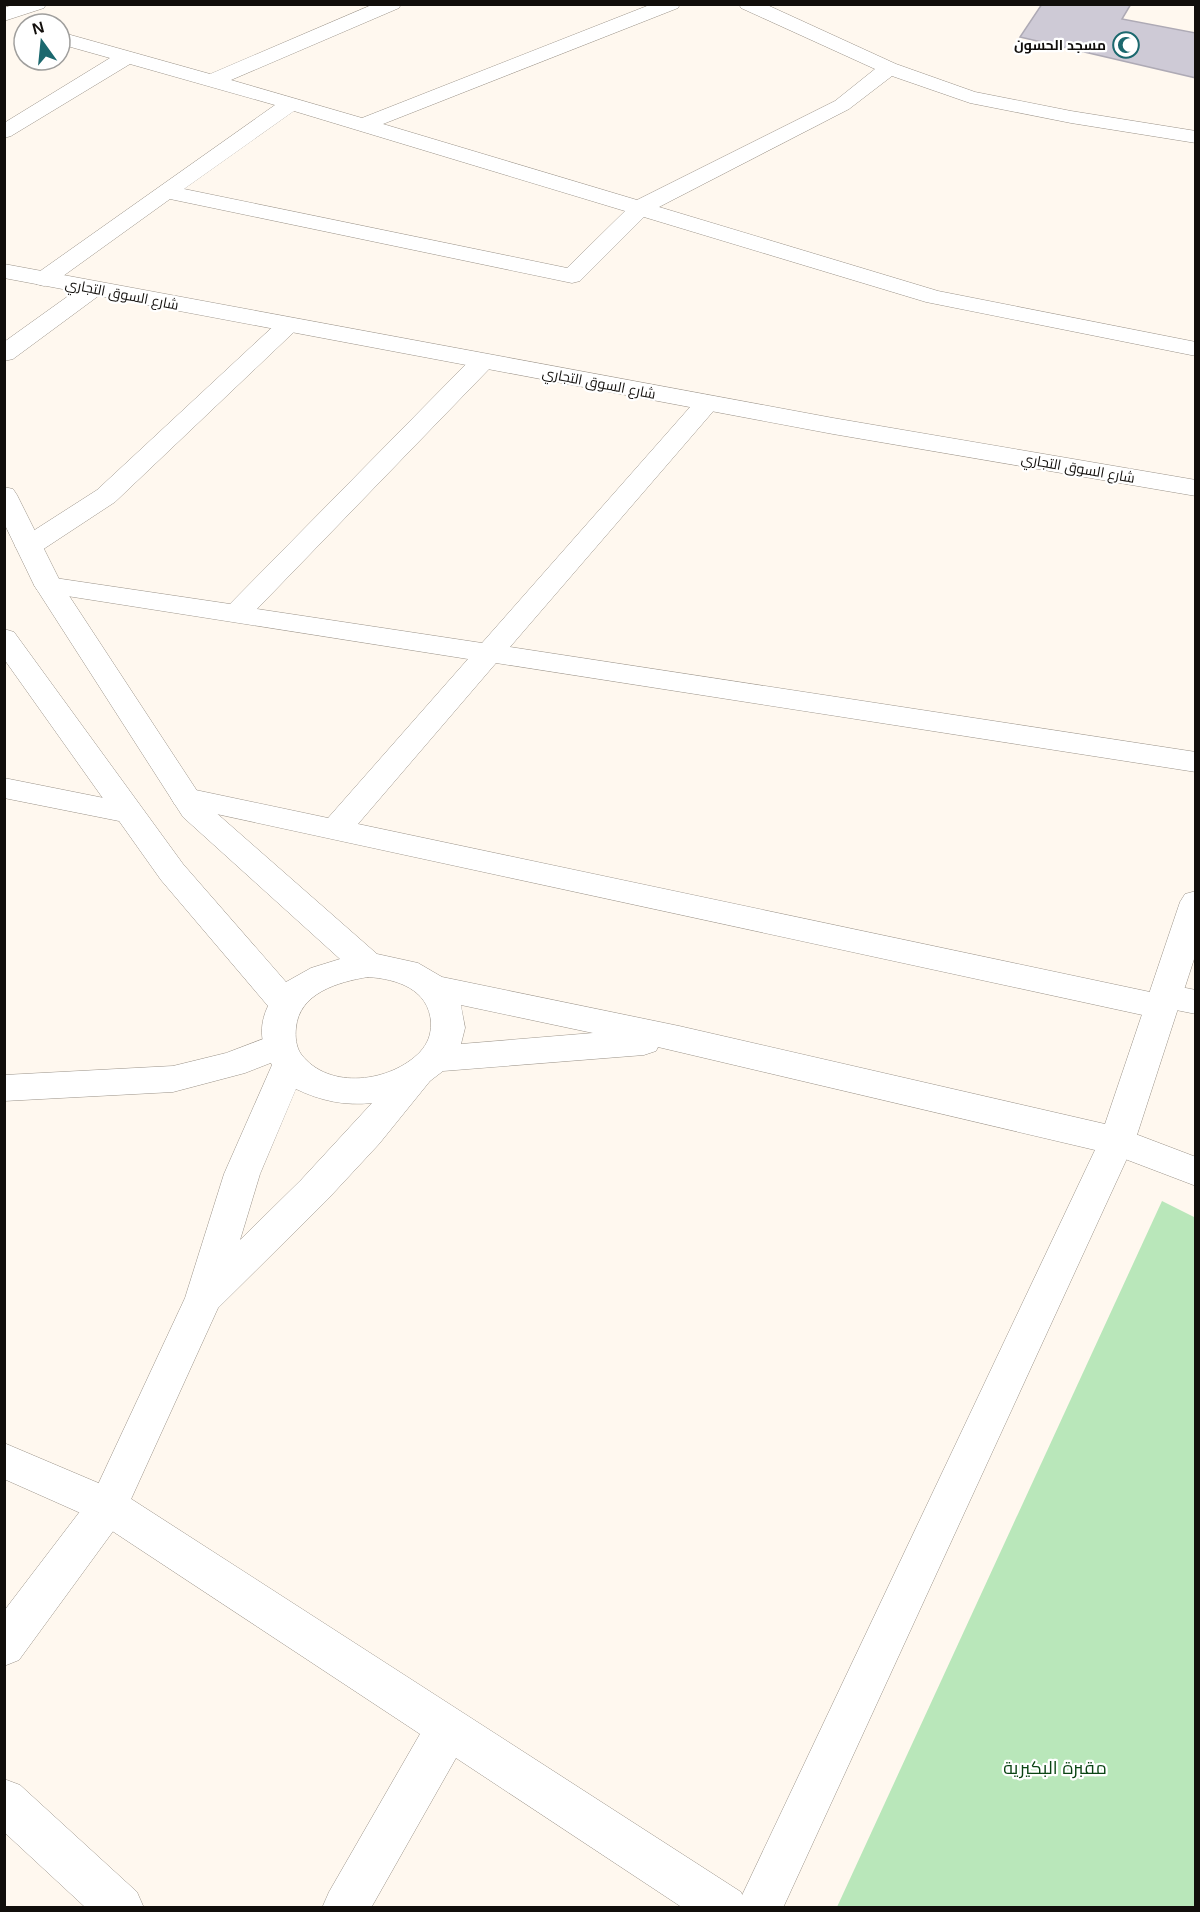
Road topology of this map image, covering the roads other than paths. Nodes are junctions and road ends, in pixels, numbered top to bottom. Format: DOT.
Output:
graph roads {
  1 [pos="37,4"];
  2 [pos="392,4"];
  3 [pos="671,4"];
  4 [pos="748,4"];
  5 [pos="4,15"];
  6 [pos="72,41"];
  7 [pos="127,57"];
  8 [pos="889,68"];
  9 [pos="210,81"];
  10 [pos="291,104"];
  11 [pos="362,125"];
  12 [pos="4,132"];
  13 [pos="1196,137"];
  14 [pos="166,192"];
  15 [pos="641,207"];
  16 [pos="4,271"];
  17 [pos="44,279"];
  18 [pos="93,289"];
  19 [pos="288,325"];
  20 [pos="1196,349"];
  21 [pos="4,354"];
  22 [pos="483,361"];
  23 [pos="707,403"];
  24 [pos="1196,488"];
  25 [pos="4,495"];
  26 [pos="29,546"];
  27 [pos="48,585"];
  28 [pos="236,614"];
  29 [pos="4,638"];
  30 [pos="489,653"];
  31 [pos="1196,762"];
  32 [pos="4,788"];
  33 [pos="186,798"];
  34 [pos="129,813"];
  35 [pos="335,830"];
  36 [pos="1196,902"];
  37 [pos="368,965"];
  38 [pos="433,987"];
  39 [pos="1174,1002"];
  40 [pos="286,1005"];
  41 [pos="679,1039"];
  42 [pos="284,1056"];
  43 [pos="426,1067"];
  44 [pos="4,1088"];
  45 [pos="1117,1141"];
  46 [pos="1196,1172"];
  47 [pos="204,1298"];
  48 [pos="4,1460"];
  49 [pos="108,1506"];
  50 [pos="4,1646"];
  51 [pos="448,1727"];
  52 [pos="4,1801"];
  53 [pos="121,1908"];
  54 [pos="345,1908"];
  55 [pos="724,1908"];
  56 [pos="759,1908"];
  1 -- 5 [label="street"];
  2 -- 9 [label="street"];
  3 -- 11 [label="street"];
  4 -- 8 [label="street"];
  6 -- 7 [label="street"];
  7 -- 9 [label="street"];
  7 -- 12 [label="street"];
  8 -- 13 [label="street"];
  8 -- 15 [label="street"];
  9 -- 10 [label="street"];
  10 -- 11 [label="street"];
  10 -- 14 [label="street"];
  11 -- 15 [label="street"];
  14 -- 15 [label="street"];
  14 -- 17 [label="street"];
  15 -- 20 [label="street"];
  16 -- 17 [label="street, شارع السوق التجاري"];
  17 -- 18 [label="street, شارع السوق التجاري"];
  18 -- 19 [label="street, شارع السوق التجاري"];
  18 -- 21 [label="street"];
  19 -- 22 [label="street, شارع السوق التجاري"];
  19 -- 26 [label="street"];
  22 -- 23 [label="street, شارع السوق التجاري"];
  22 -- 28 [label="street"];
  23 -- 24 [label="street, شارع السوق التجاري"];
  23 -- 30 [label="street"];
  25 -- 26 [label="street"];
  26 -- 27 [label="street"];
  27 -- 28 [label="street"];
  27 -- 33 [label="street"];
  28 -- 30 [label="street"];
  29 -- 34 [label="street"];
  30 -- 31 [label="street"];
  30 -- 35 [label="street"];
  32 -- 34 [label="street"];
  33 -- 35 [label="street"];
  33 -- 37 [label="street"];
  34 -- 40 [label="street"];
  35 -- 39 [label="street"];
  36 -- 39 [label="street"];
  37 -- 38 [label="street"];
  37 -- 40 [label="street"];
  38 -- 41 [label="street"];
  38 -- 43 [label="street"];
  39 -- 45 [label="street"];
  40 -- 42 [label="street"];
  41 -- 43 [label="street"];
  41 -- 45 [label="street"];
  42 -- 43 [label="street"];
  42 -- 44 [label="street"];
  42 -- 47 [label="street"];
  43 -- 47 [label="street"];
  45 -- 46 [label="street"];
  45 -- 56 [label="street"];
  47 -- 49 [label="street"];
  48 -- 49 [label="street"];
  49 -- 50 [label="street"];
  49 -- 51 [label="street"];
  51 -- 54 [label="street"];
  51 -- 55 [label="street"];
  52 -- 53 [label="street"];
}
